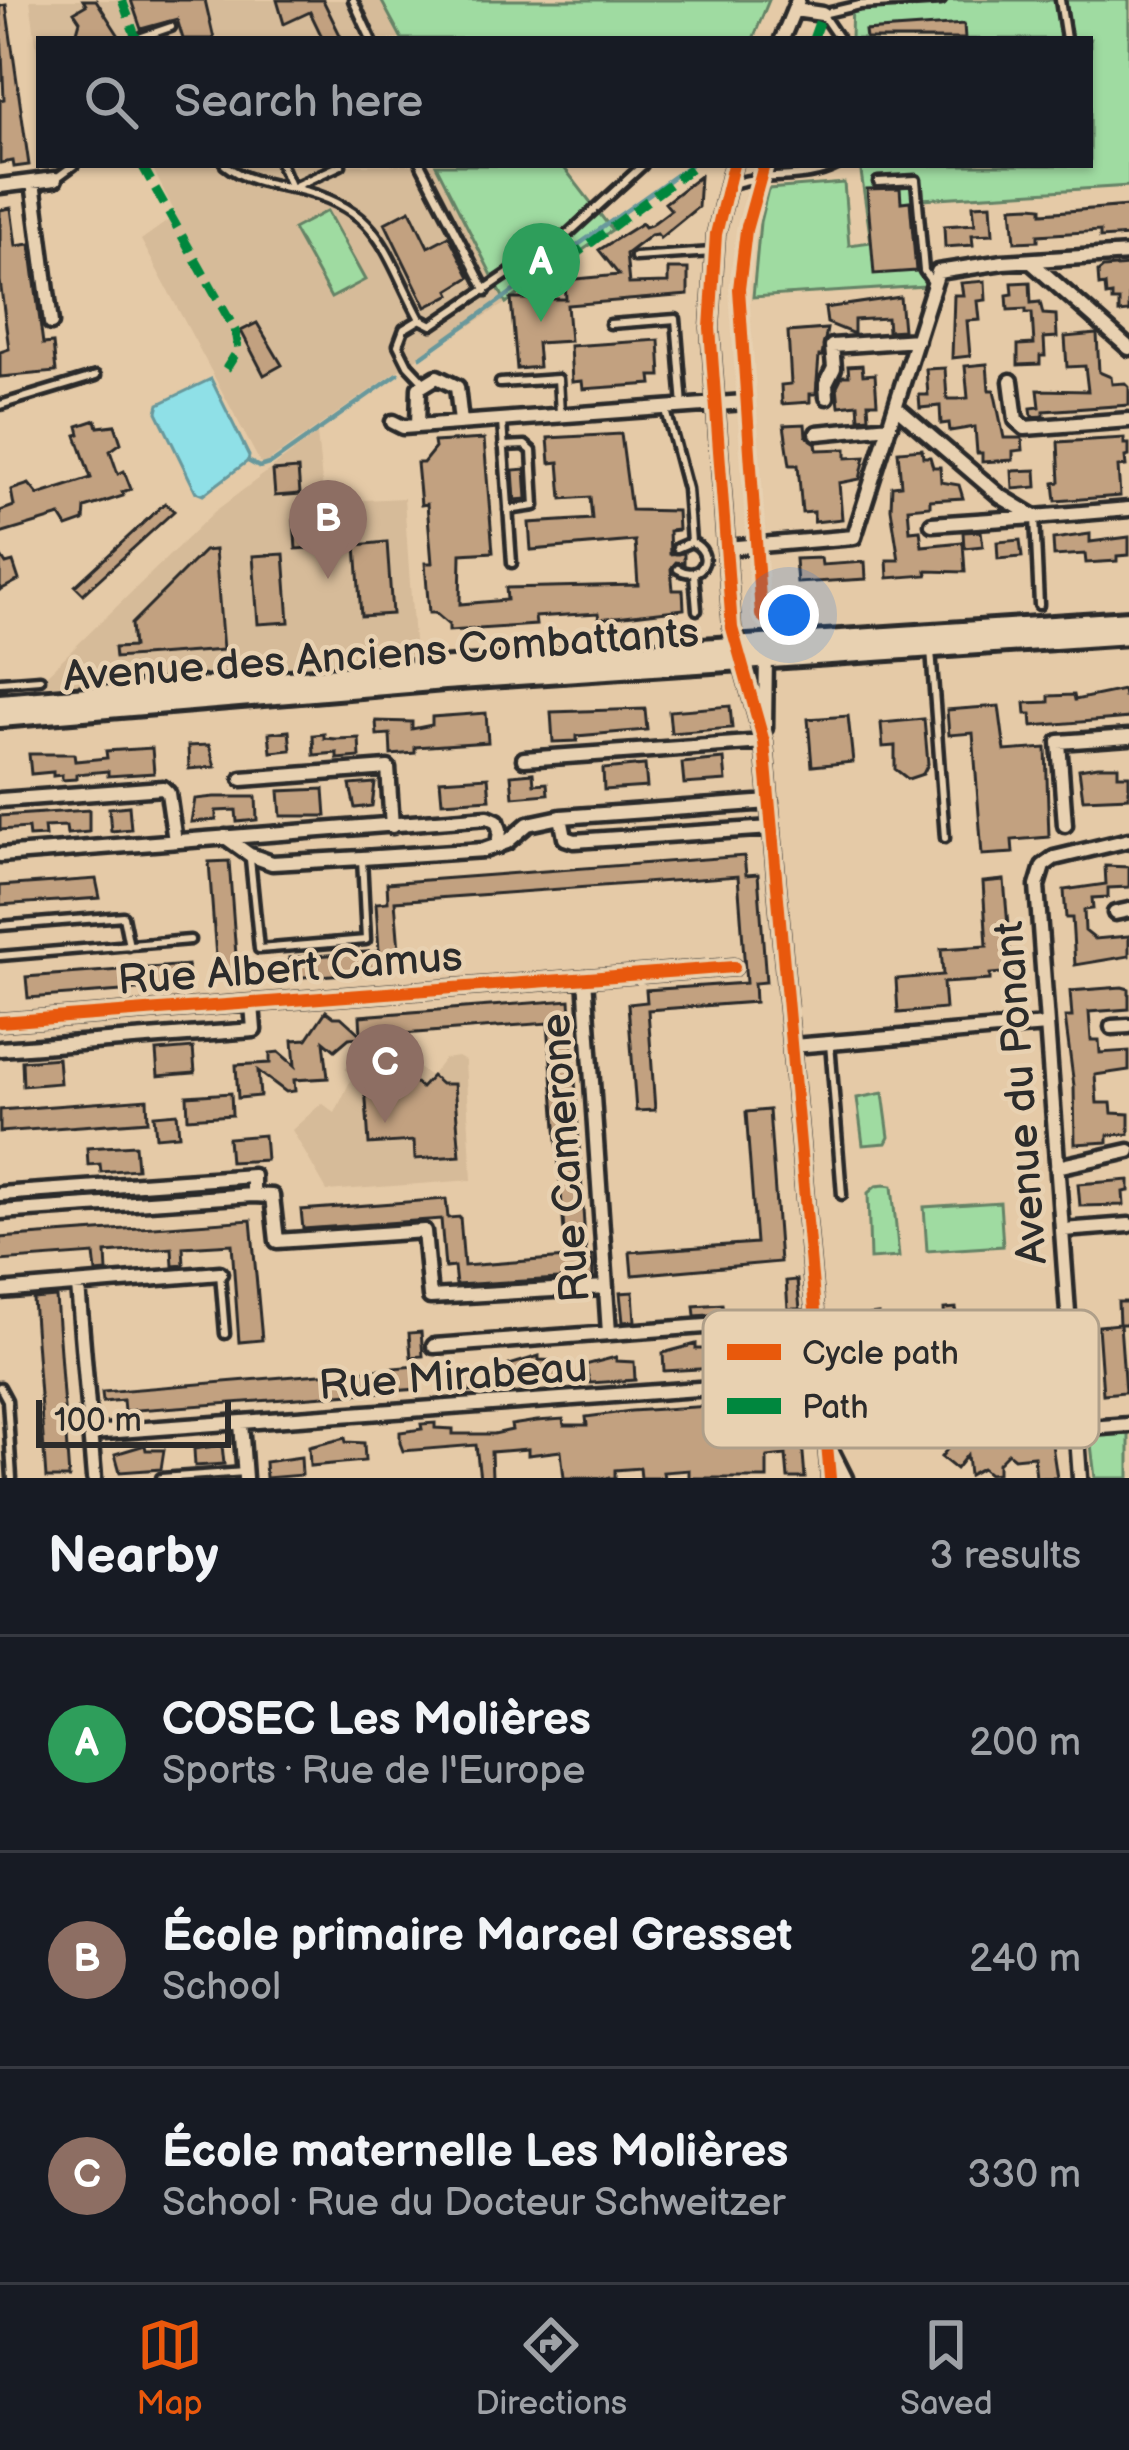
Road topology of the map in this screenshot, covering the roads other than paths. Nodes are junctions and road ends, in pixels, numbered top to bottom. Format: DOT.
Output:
graph roads {
  1 [pos="353,0"];
  2 [pos="940,0"];
  3 [pos="1060,0"];
  4 [pos="856,3"];
  5 [pos="796,5"];
  6 [pos="823,14"];
  7 [pos="171,26"];
  8 [pos="144,36"];
  9 [pos="369,36"];
  10 [pos="783,36"];
  11 [pos="837,36"];
  12 [pos="1066,36"];
  13 [pos="70,168"];
  14 [pos="231,168"];
  15 [pos="282,168"];
  16 [pos="334,168"];
  17 [pos="423,168"];
  18 [pos="640,168"];
  19 [pos="732,168"];
  20 [pos="749,168"];
  21 [pos="788,168"];
  22 [pos="831,168"];
  23 [pos="752,176"];
  24 [pos="785,176"];
  25 [pos="55,178"];
  26 [pos="33,182"];
  27 [pos="878,182"];
  28 [pos="0,186"];
  29 [pos="291,188"];
  30 [pos="725,188"];
  31 [pos="713,252"];
  32 [pos="1129,254"];
  33 [pos="635,257"];
  34 [pos="1030,261"];
  35 [pos="934,285"];
  36 [pos="486,291"];
  37 [pos="420,319"];
  38 [pos="51,323"];
  39 [pos="610,324"];
  40 [pos="917,340"];
  41 [pos="1129,348"];
  42 [pos="96,376"];
  43 [pos="1011,381"];
  44 [pos="424,382"];
  45 [pos="500,383"];
  46 [pos="827,397"];
  47 [pos="745,402"];
  48 [pos="715,404"];
  49 [pos="0,405"];
  50 [pos="683,406"];
  51 [pos="666,407"];
  52 [pos="896,407"];
  53 [pos="560,413"];
  54 [pos="502,418"];
  55 [pos="1129,420"];
  56 [pos="393,422"];
  57 [pos="461,422"];
  58 [pos="418,426"];
  59 [pos="890,426"];
  60 [pos="817,433"];
  61 [pos="503,446"];
  62 [pos="1129,509"];
  63 [pos="508,510"];
  64 [pos="1035,517"];
  65 [pos="932,524"];
  66 [pos="692,542"];
  67 [pos="676,548"];
  68 [pos="726,548"];
  69 [pos="512,563"];
  70 [pos="678,569"];
  71 [pos="694,574"];
  72 [pos="1039,605"];
  73 [pos="697,610"];
  74 [pos="1129,620"];
  75 [pos="977,630"];
  76 [pos="1129,634"];
  77 [pos="896,636"];
  78 [pos="930,640"];
  79 [pos="766,653"];
  80 [pos="741,654"];
  81 [pos="40,679"];
  82 [pos="0,682"];
  83 [pos="0,703"];
  84 [pos="0,718"];
  85 [pos="1129,737"];
  86 [pos="764,742"];
  87 [pos="524,759"];
  88 [pos="242,779"];
  89 [pos="0,800"];
  90 [pos="770,802"];
  91 [pos="560,818"];
  92 [pos="1065,825"];
  93 [pos="392,826"];
  94 [pos="772,827"];
  95 [pos="258,835"];
  96 [pos="225,837"];
  97 [pos="945,838"];
  98 [pos="1129,840"];
  99 [pos="175,841"];
  100 [pos="498,846"];
  101 [pos="0,855"];
  102 [pos="250,855"];
  103 [pos="362,858"];
  104 [pos="0,926"];
  105 [pos="190,940"];
  106 [pos="129,946"];
  107 [pos="0,956"];
  108 [pos="734,967"];
  109 [pos="585,977"];
  110 [pos="252,1004"];
  111 [pos="0,1022"];
  112 [pos="1046,1024"];
  113 [pos="1129,1026"];
  114 [pos="1112,1027"];
  115 [pos="830,1043"];
  116 [pos="793,1046"];
  117 [pos="0,1049"];
  118 [pos="1129,1151"];
  119 [pos="1058,1167"];
  120 [pos="0,1194"];
  121 [pos="253,1195"];
  122 [pos="842,1195"];
  123 [pos="0,1212"];
  124 [pos="1129,1225"];
  125 [pos="1063,1230"];
  126 [pos="220,1274"];
  127 [pos="78,1286"];
  128 [pos="606,1287"];
  129 [pos="0,1292"];
  130 [pos="814,1310"];
  131 [pos="1068,1310"];
  132 [pos="703,1327"];
  133 [pos="225,1334"];
  134 [pos="609,1334"];
  135 [pos="434,1346"];
  136 [pos="0,1387"];
  137 [pos="703,1389"];
  138 [pos="242,1424"];
  139 [pos="1129,1425"];
  140 [pos="1099,1427"];
  141 [pos="91,1433"];
  142 [pos="827,1448"];
  143 [pos="830,1448"];
  144 [pos="1078,1448"];
  145 [pos="245,1475"];
  146 [pos="12,1478"];
  147 [pos="94,1478"];
  148 [pos="161,1478"];
  149 [pos="830,1478"];
  150 [pos="845,1478"];
  151 [pos="1080,1478"];
  1 -- 9 [label="lane"];
  2 -- 4 [label="lane"];
  3 -- 12 [label="lane"];
  4 -- 6 [label="lane"];
  5 -- 6 [label="street"];
  5 -- 10 [label="street"];
  6 -- 11 [label="lane"];
  7 -- 8 [label="lane"];
  13 -- 25 [label="lane"];
  14 -- 29 [label="lane"];
  15 -- 29 [label="lane"];
  16 -- 29 [label="lane"];
  17 -- 36 [label="lane"];
  18 -- 36 [label="lane"];
  19 -- 30 [label="street"];
  20 -- 23 [label="lane"];
  21 -- 24 [label="lane"];
  22 -- 24 [label="lane"];
  23 -- 24 [label="lane"];
  23 -- 30 [label="lane"];
  25 -- 26 [label="street"];
  26 -- 28 [label="street"];
  26 -- 38 [label="street"];
  27 -- 35 [label="lane"];
  29 -- 37 [label="lane"];
  30 -- 31 [label="street"];
  31 -- 33 [label="lane"];
  31 -- 48 [label="street"];
  32 -- 34 [label="street"];
  34 -- 35 [label="street"];
  34 -- 41 [label="street"];
  35 -- 40 [label="street"];
  36 -- 37 [label="lane"];
  37 -- 44 [label="lane"];
  39 -- 50 [label="lane"];
  40 -- 46 [label="street"];
  40 -- 52 [label="street"];
  42 -- 49 [label="lane"];
  43 -- 55 [label="street"];
  44 -- 57 [label="street"];
  44 -- 58 [label="street"];
  45 -- 53 [label="lane"];
  47 -- 48 [label="street"];
  48 -- 50 [label="street"];
  48 -- 68 [label="street"];
  50 -- 51 [label="street"];
  51 -- 53 [label="street"];
  51 -- 66 [label="lane"];
  52 -- 59 [label="street"];
  52 -- 64 [label="street"];
  53 -- 54 [label="street"];
  54 -- 57 [label="street"];
  54 -- 61 [label="lane"];
  56 -- 58 [label="street"];
  57 -- 58 [label="street"];
  59 -- 60 [label="street"];
  59 -- 68 [label="street"];
  61 -- 63 [label="lane"];
  61 -- 63 [label="lane"];
  62 -- 64 [label="street"];
  63 -- 69 [label="lane"];
  64 -- 65 [label="street"];
  64 -- 72 [label="lane"];
  66 -- 67 [label="lane"];
  66 -- 71 [label="lane"];
  68 -- 80 [label="street"];
  70 -- 71 [label="lane"];
  71 -- 73 [label="lane"];
  74 -- 75 [label="main road"];
  75 -- 77 [label="lane"];
  75 -- 78 [label="main road"];
  76 -- 78 [label="main road"];
  77 -- 78 [label="main road"];
  77 -- 79 [label="main road"];
  78 -- 79 [label="main road"];
  78 -- 97 [label="lane"];
  79 -- 80 [label="main road, Avenue des Anciens Combattants"];
  79 -- 86 [label="street"];
  80 -- 83 [label="main road, Avenue des Anciens Combattants"];
  80 -- 84 [label="main road, Avenue des Anciens Combattants"];
  80 -- 86 [label="street"];
  81 -- 82 [label="lane"];
  85 -- 92 [label="street"];
  86 -- 87 [label="street"];
  86 -- 90 [label="street"];
  88 -- 93 [label="street"];
  89 -- 99 [label="street"];
  90 -- 91 [label="street"];
  90 -- 94 [label="street"];
  91 -- 94 [label="street"];
  91 -- 100 [label="street"];
  93 -- 95 [label="street"];
  93 -- 100 [label="street"];
  94 -- 116 [label="street"];
  95 -- 96 [label="street"];
  95 -- 102 [label="street"];
  96 -- 99 [label="street"];
  96 -- 102 [label="street"];
  98 -- 112 [label="street, Avenue du Ponant"];
  99 -- 101 [label="street"];
  100 -- 103 [label="street"];
  102 -- 103 [label="street"];
  102 -- 103 [label="lane"];
  104 -- 106 [label="lane"];
  105 -- 106 [label="lane"];
  106 -- 107 [label="lane"];
  108 -- 109 [label="street, Rue Albert Camus"];
  109 -- 110 [label="street, Rue Albert Camus"];
  109 -- 128 [label="street, Rue Camerone"];
  110 -- 111 [label="street, Rue Albert Camus"];
  110 -- 117 [label="street"];
  112 -- 115 [label="street"];
  112 -- 119 [label="street, Avenue du Ponant"];
  113 -- 114 [label="street"];
  115 -- 116 [label="street"];
  115 -- 122 [label="lane"];
  116 -- 130 [label="street"];
  118 -- 119 [label="street"];
  119 -- 125 [label="street, Avenue du Ponant"];
  120 -- 121 [label="street"];
  121 -- 123 [label="street"];
  121 -- 128 [label="street"];
  124 -- 125 [label="street"];
  125 -- 131 [label="street, Avenue du Ponant"];
  126 -- 127 [label="street"];
  126 -- 133 [label="lane"];
  127 -- 129 [label="street"];
  127 -- 141 [label="street"];
  128 -- 134 [label="street, Rue Camerone"];
  132 -- 134 [label="street"];
  134 -- 135 [label="street"];
  136 -- 146 [label="lane"];
  137 -- 138 [label="street, Rue Mirabeau"];
  138 -- 141 [label="street, Rue Mirabeau"];
  138 -- 145 [label="street"];
  139 -- 140 [label="street"];
  141 -- 147 [label="street"];
  142 -- 149 [label="street"];
  143 -- 150 [label="street"];
  144 -- 151 [label="street, Avenue du Ponant"];
  145 -- 148 [label="lane"];
}
